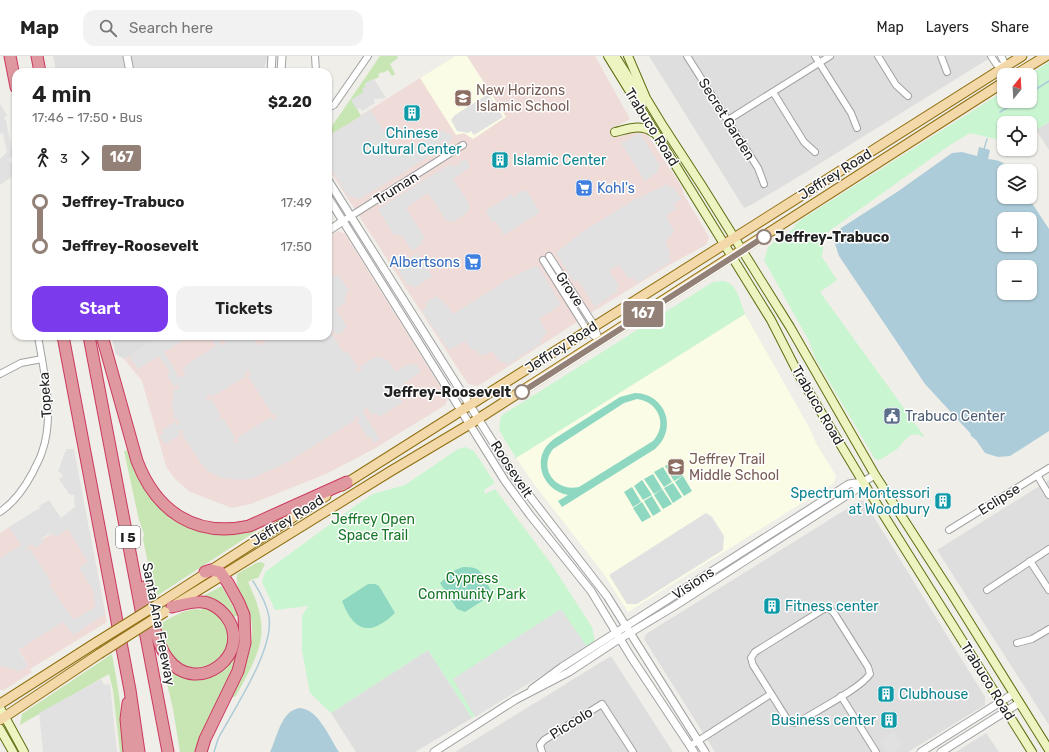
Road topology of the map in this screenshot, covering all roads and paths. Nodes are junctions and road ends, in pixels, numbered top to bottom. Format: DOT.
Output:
graph roads {
  1 [pos="10,56"];
  2 [pos="37,56"];
  3 [pos="127,56"];
  4 [pos="272,56"];
  5 [pos="282,56"];
  6 [pos="315,56"];
  7 [pos="368,56"];
  8 [pos="608,56"];
  9 [pos="616,56"];
  10 [pos="628,56"];
  11 [pos="687,56"];
  12 [pos="815,56"];
  13 [pos="830,56"];
  14 [pos="878,56"];
  15 [pos="941,56"];
  16 [pos="991,56"];
  17 [pos="1001,56"];
  18 [pos="1022,56"];
  19 [pos="1046,56"];
  20 [pos="820,63"];
  21 [pos="1005,67"];
  22 [pos="12,68"];
  23 [pos="39,68"];
  24 [pos="129,68"];
  25 [pos="271,68"];
  26 [pos="281,68"];
  27 [pos="316,68"];
  28 [pos="1026,68"];
  29 [pos="947,72"];
  30 [pos="997,87"];
  31 [pos="773,92"];
  32 [pos="908,96"];
  33 [pos="332,106"];
  34 [pos="651,107"];
  35 [pos="728,120"];
  36 [pos="857,128"];
  37 [pos="615,132"];
  38 [pos="656,134"];
  39 [pos="463,145"];
  40 [pos="815,152"];
  41 [pos="764,184"];
  42 [pos="332,186"];
  43 [pos="332,203"];
  44 [pos="351,216"];
  45 [pos="343,221"];
  46 [pos="332,228"];
  47 [pos="734,238"];
  48 [pos="723,244"];
  49 [pos="743,251"];
  50 [pos="546,258"];
  51 [pos="732,258"];
  52 [pos="408,304"];
  53 [pos="398,310"];
  54 [pos="591,327"];
  55 [pos="39,340"];
  56 [pos="64,340"];
  57 [pos="90,340"];
  58 [pos="103,340"];
  59 [pos="600,341"];
  60 [pos="42,359"];
  61 [pos="0,374"];
  62 [pos="471,405"];
  63 [pos="462,410"];
  64 [pos="479,419"];
  65 [pos="470,424"];
  66 [pos="1049,468"];
  67 [pos="875,475"];
  68 [pos="1037,475"];
  69 [pos="347,482"];
  70 [pos="863,482"];
  71 [pos="1049,495"];
  72 [pos="0,512"];
  73 [pos="125,522"];
  74 [pos="949,530"];
  75 [pos="1049,549"];
  76 [pos="1030,561"];
  77 [pos="205,572"];
  78 [pos="223,574"];
  79 [pos="987,590"];
  80 [pos="1049,590"];
  81 [pos="166,607"];
  82 [pos="626,626"];
  83 [pos="1049,629"];
  84 [pos="630,633"];
  85 [pos="618,635"];
  86 [pos="1017,643"];
  87 [pos="130,690"];
  88 [pos="772,694"];
  89 [pos="1014,694"];
  90 [pos="841,696"];
  91 [pos="1001,702"];
  92 [pos="1018,703"];
  93 [pos="0,704"];
  94 [pos="0,708"];
  95 [pos="1006,711"];
  96 [pos="3,718"];
  97 [pos="0,729"];
  98 [pos="698,741"];
  99 [pos="692,749"];
  100 [pos="1049,750"];
  101 [pos="13,752"];
  102 [pos="24,752"];
  103 [pos="129,752"];
  104 [pos="140,752"];
  105 [pos="168,752"];
  106 [pos="201,752"];
  107 [pos="434,752"];
  108 [pos="542,752"];
  109 [pos="633,752"];
  110 [pos="705,752"];
  111 [pos="876,752"];
  112 [pos="921,752"];
  113 [pos="940,752"];
  114 [pos="1032,752"];
  1 -- 22 [label="highway"];
  2 -- 23 [label="highway"];
  3 -- 24 [label="street"];
  4 -- 25 [label="street"];
  5 -- 26 [label="street"];
  6 -- 27 [label="street"];
  7 -- 33 [label="street"];
  8 -- 38 [label="main road, Trabuco Road"];
  9 -- 34 [label="main road"];
  10 -- 34 [label="main road, Trabuco Road"];
  11 -- 35 [label="street, Secret Garden"];
  12 -- 20 [label="street"];
  13 -- 20 [label="street"];
  14 -- 32 [label="street"];
  15 -- 29 [label="street"];
  16 -- 21 [label="street"];
  17 -- 21 [label="street"];
  18 -- 21 [label="main road, Jeffrey Road"];
  19 -- 28 [label="main road"];
  20 -- 31 [label="street"];
  20 -- 36 [label="street"];
  21 -- 47 [label="main road, Jeffrey Road"];
  30 -- 49 [label="main road, Jeffrey Road"];
  31 -- 35 [label="street"];
  31 -- 40 [label="street"];
  34 -- 47 [label="main road, Trabuco Road"];
  35 -- 41 [label="street, Secret Garden"];
  37 -- 38 [label="main road"];
  38 -- 48 [label="main road, Trabuco Road"];
  39 -- 44 [label="street, Truman"];
  42 -- 44 [label="street, Roosevelt"];
  43 -- 45 [label="street, Roosevelt"];
  44 -- 45 [label="street, Truman"];
  44 -- 52 [label="street, Roosevelt"];
  45 -- 46 [label="street, Truman"];
  45 -- 53 [label="street, Roosevelt"];
  47 -- 48 [label="main road, Jeffrey Road"];
  47 -- 49 [label="main road, Trabuco Road"];
  48 -- 51 [label="main road, Trabuco Road"];
  48 -- 54 [label="main road, Jeffrey Road"];
  49 -- 51 [label="main road, Jeffrey Road"];
  49 -- 67 [label="main road, Trabuco Road"];
  50 -- 54 [label="street, Grove"];
  51 -- 59 [label="main road, Jeffrey Road"];
  51 -- 70 [label="main road, Trabuco Road"];
  52 -- 53 [label="street"];
  52 -- 62 [label="street, Roosevelt"];
  53 -- 63 [label="street, Roosevelt"];
  54 -- 59 [label="street, Grove"];
  54 -- 62 [label="main road, Jeffrey Road"];
  55 -- 60 [label="street, Topeka"];
  56 -- 87 [label="highway, I 5"];
  57 -- 73 [label="highway, Santa Ana Freeway / I 5"];
  58 -- 69 [label="highway"];
  59 -- 64 [label="main road, Jeffrey Road"];
  60 -- 61 [label="street"];
  60 -- 72 [label="street, Topeka"];
  62 -- 63 [label="main road, Jeffrey Road"];
  62 -- 64 [label="street, Roosevelt"];
  63 -- 65 [label="street, Roosevelt"];
  63 -- 69 [label="main road, Jeffrey Road"];
  64 -- 65 [label="main road, Jeffrey Road"];
  64 -- 82 [label="street, Roosevelt"];
  65 -- 78 [label="main road, Jeffrey Road"];
  65 -- 85 [label="street, Roosevelt"];
  66 -- 68 [label="street, Eclipse"];
  67 -- 70 [label="street, Visions"];
  67 -- 89 [label="main road, Trabuco Road"];
  68 -- 71 [label="street"];
  68 -- 74 [label="street, Eclipse"];
  69 -- 77 [label="main road, Jeffrey Road"];
  70 -- 82 [label="street, Visions"];
  70 -- 84 [label="street, Visions"];
  70 -- 91 [label="main road, Trabuco Road"];
  73 -- 81 [label="highway"];
  73 -- 105 [label="highway, Santa Ana Freeway / I 5"];
  75 -- 76 [label="street"];
  76 -- 79 [label="street"];
  76 -- 80 [label="street"];
  77 -- 78 [label="highway"];
  77 -- 81 [label="main road, Jeffrey Road"];
  78 -- 81 [label="main road, Jeffrey Road"];
  78 -- 106 [label="highway"];
  81 -- 93 [label="main road, Jeffrey Road, bridge"];
  81 -- 96 [label="main road, Jeffrey Road, bridge"];
  82 -- 84 [label="street, Roosevelt"];
  82 -- 85 [label="street, Visions"];
  83 -- 86 [label="street"];
  84 -- 85 [label="street, Visions"];
  84 -- 98 [label="street, Roosevelt"];
  85 -- 99 [label="street, Roosevelt"];
  85 -- 107 [label="street, Visions"];
  87 -- 103 [label="highway"];
  87 -- 104 [label="highway, I 5"];
  88 -- 90 [label="street"];
  88 -- 90 [label="street"];
  88 -- 98 [label="street"];
  89 -- 91 [label="street"];
  89 -- 92 [label="main road, Trabuco Road"];
  90 -- 111 [label="street"];
  91 -- 95 [label="main road, Trabuco Road"];
  91 -- 112 [label="street"];
  92 -- 95 [label="street"];
  92 -- 100 [label="main road, Trabuco Road"];
  94 -- 96 [label="main road"];
  95 -- 113 [label="street"];
  95 -- 114 [label="main road, Trabuco Road"];
  96 -- 102 [label="main road"];
  97 -- 101 [label="main road"];
  98 -- 99 [label="street"];
  98 -- 110 [label="street, Roosevelt"];
  108 -- 109 [label="street, Piccolo"];
}
